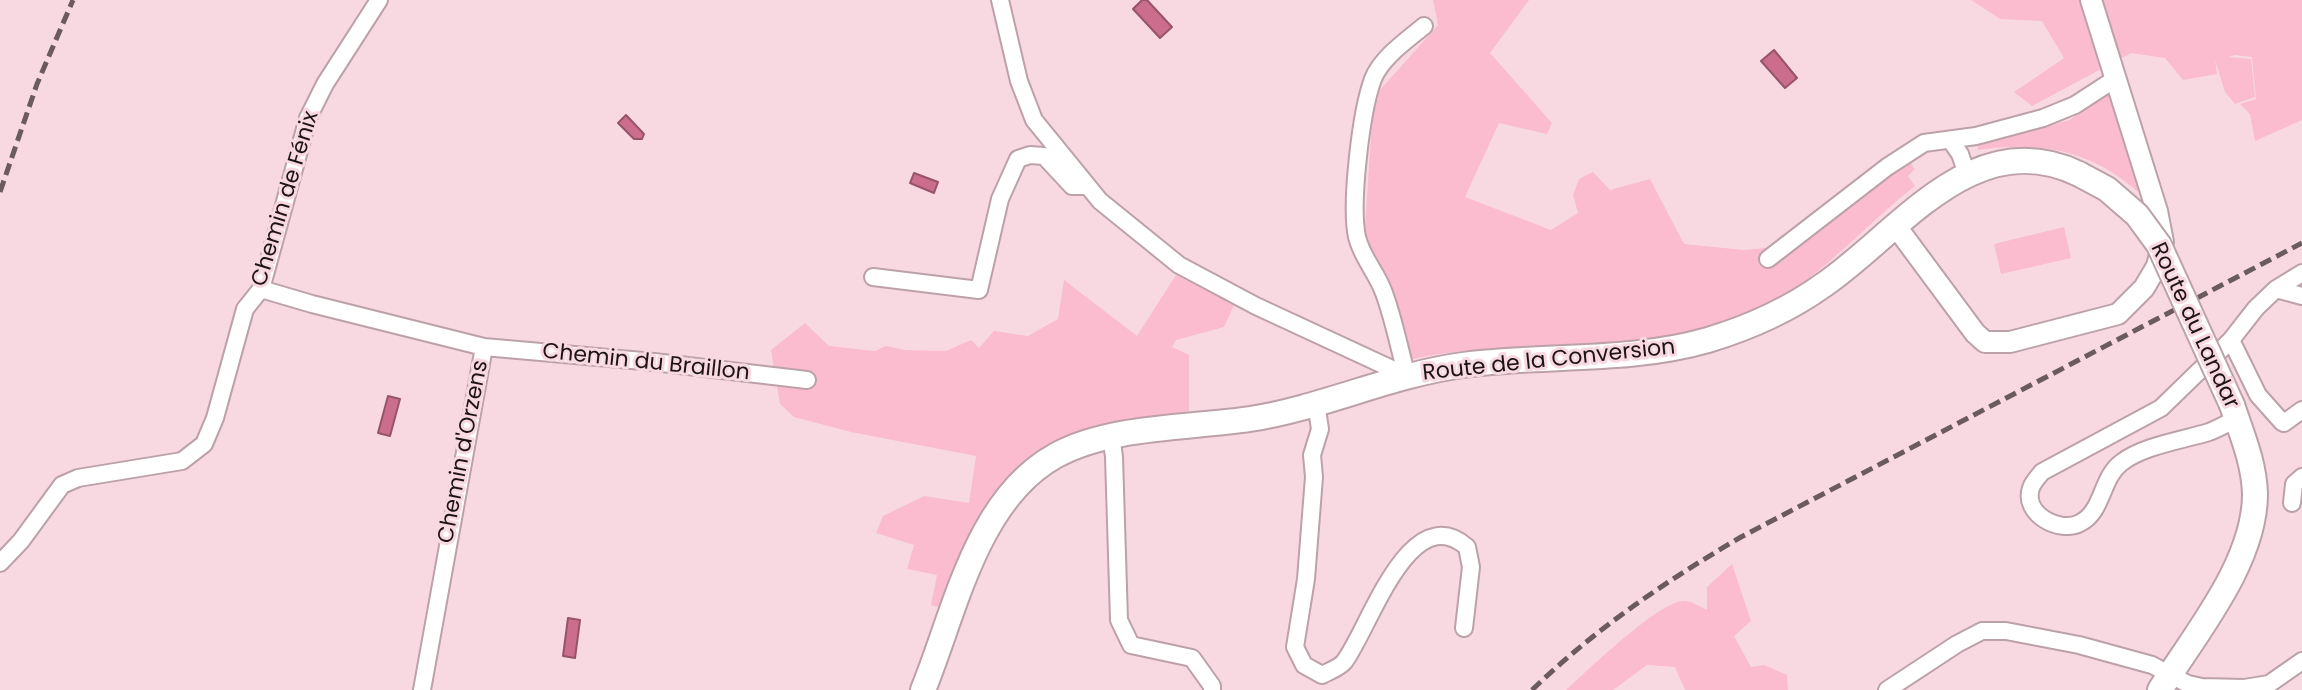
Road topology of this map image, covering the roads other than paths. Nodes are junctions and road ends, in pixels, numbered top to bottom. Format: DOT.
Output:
graph roads {
  1 [pos="379,0"];
  2 [pos="1000,0"];
  3 [pos="2091,0"];
  4 [pos="1424,26"];
  5 [pos="2115,79"];
  6 [pos="1951,141"];
  7 [pos="1967,174"];
  8 [pos="1086,186"];
  9 [pos="1895,225"];
  10 [pos="1768,259"];
  11 [pos="2302,273"];
  12 [pos="873,277"];
  13 [pos="261,289"];
  14 [pos="2276,289"];
  15 [pos="2302,296"];
  16 [pos="2231,340"];
  17 [pos="484,347"];
  18 [pos="1407,376"];
  19 [pos="807,380"];
  20 [pos="1316,403"];
  21 [pos="2302,410"];
  22 [pos="2234,412"];
  23 [pos="1111,435"];
  24 [pos="2302,477"];
  25 [pos="2292,503"];
  26 [pos="0,563"];
  27 [pos="1464,628"];
  28 [pos="2302,661"];
  29 [pos="2165,682"];
  30 [pos="422,690"];
  31 [pos="923,690"];
  32 [pos="1212,690"];
  33 [pos="1887,690"];
  1 -- 13 [label="street, Chemin de Fénix"];
  2 -- 8 [label="street"];
  3 -- 5 [label="street"];
  4 -- 18 [label="street"];
  5 -- 6 [label="street"];
  5 -- 9 [label="street"];
  6 -- 7 [label="street"];
  6 -- 10 [label="street"];
  7 -- 9 [label="main road, Route du Landar"];
  7 -- 22 [label="main road, Route du Landar, bridge"];
  8 -- 12 [label="street"];
  8 -- 18 [label="street"];
  9 -- 18 [label="main road, Route de la Conversion"];
  11 -- 14 [label="street"];
  13 -- 17 [label="street, Chemin d'Orzens"];
  13 -- 26 [label="street, Chemin de Fénix"];
  14 -- 15 [label="street"];
  14 -- 16 [label="street"];
  16 -- 21 [label="street"];
  16 -- 22 [label="street"];
  17 -- 19 [label="street, Chemin du Braillon"];
  17 -- 30 [label="street, Chemin d'Orzens"];
  18 -- 20 [label="main road, Route de la Conversion"];
  20 -- 23 [label="main road, Route de la Conversion"];
  20 -- 27 [label="street"];
  22 -- 29 [label="main road, Route du Landar"];
  23 -- 31 [label="main road, Route de la Conversion"];
  23 -- 32 [label="street"];
  24 -- 25 [label="street"];
  28 -- 29 [label="street"];
  29 -- 33 [label="street"];
}
